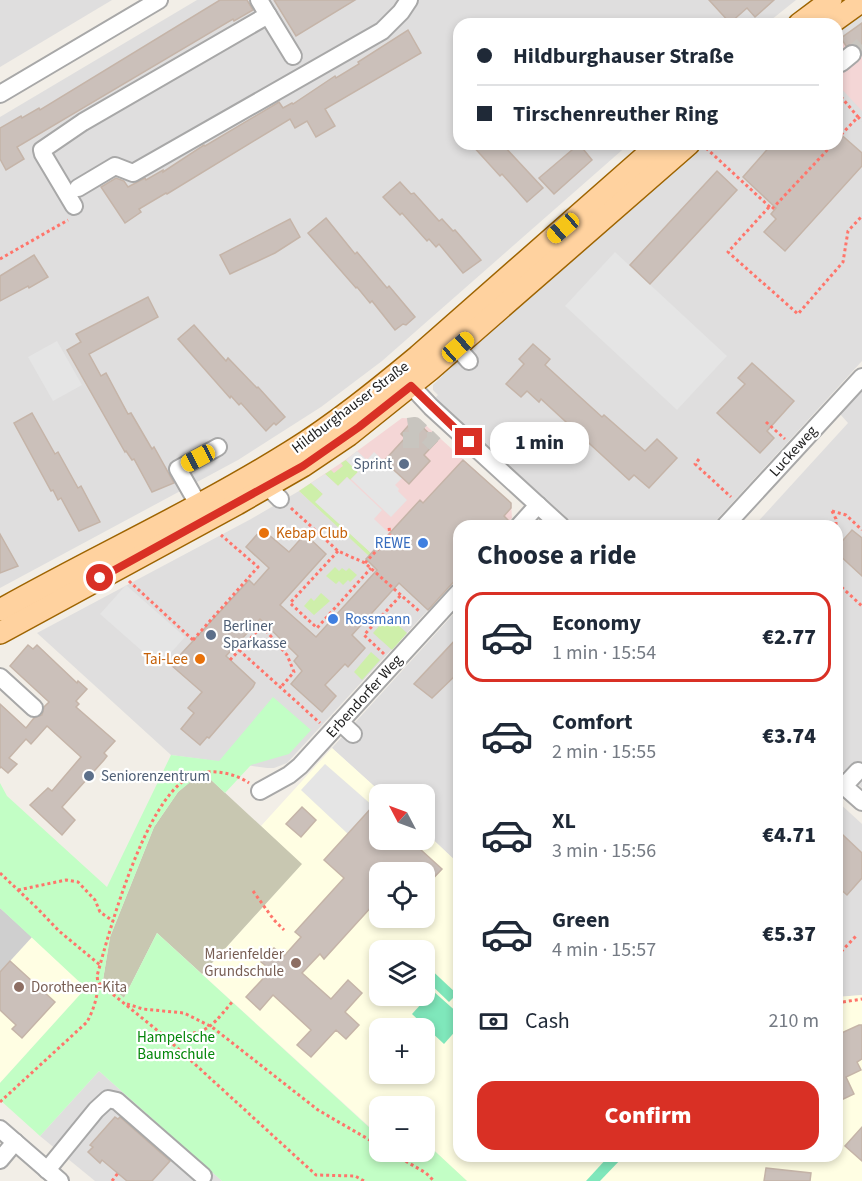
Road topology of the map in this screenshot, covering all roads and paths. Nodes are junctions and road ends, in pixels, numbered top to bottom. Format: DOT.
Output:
graph roads {
  1 [pos="159,0"];
  2 [pos="259,0"];
  3 [pos="409,0"];
  4 [pos="831,0"];
  5 [pos="862,2"];
  6 [pos="268,15"];
  7 [pos="807,18"];
  8 [pos="839,18"];
  9 [pos="293,56"];
  10 [pos="0,94"];
  11 [pos="843,99"];
  12 [pos="858,117"];
  13 [pos="862,121"];
  14 [pos="843,133"];
  15 [pos="680,150"];
  16 [pos="703,150"];
  17 [pos="827,150"];
  18 [pos="657,155"];
  19 [pos="78,188"];
  20 [pos="74,206"];
  21 [pos="769,207"];
  22 [pos="862,216"];
  23 [pos="0,259"];
  24 [pos="862,377"];
  25 [pos="405,379"];
  26 [pos="353,419"];
  27 [pos="766,422"];
  28 [pos="785,439"];
  29 [pos="218,447"];
  30 [pos="699,459"];
  31 [pos="274,493"];
  32 [pos="732,498"];
  33 [pos="198,504"];
  34 [pos="538,505"];
  35 [pos="524,520"];
  36 [pos="554,520"];
  37 [pos="731,520"];
  38 [pos="836,520"];
  39 [pos="389,527"];
  40 [pos="862,530"];
  41 [pos="221,535"];
  42 [pos="338,551"];
  43 [pos="365,563"];
  44 [pos="371,568"];
  45 [pos="129,580"];
  46 [pos="843,589"];
  47 [pos="401,595"];
  48 [pos="453,598"];
  49 [pos="862,606"];
  50 [pos="0,610"];
  51 [pos="423,615"];
  52 [pos="257,622"];
  53 [pos="262,626"];
  54 [pos="0,633"];
  55 [pos="239,650"];
  56 [pos="387,657"];
  57 [pos="230,660"];
  58 [pos="0,677"];
  59 [pos="280,687"];
  60 [pos="34,708"];
  61 [pos="332,724"];
  62 [pos="353,734"];
  63 [pos="858,771"];
  64 [pos="843,782"];
  65 [pos="843,785"];
  66 [pos="260,791"];
  67 [pos="862,802"];
  68 [pos="0,873"];
  69 [pos="18,890"];
  70 [pos="253,891"];
  71 [pos="112,921"];
  72 [pos="284,930"];
  73 [pos="856,936"];
  74 [pos="843,950"];
  75 [pos="100,965"];
  76 [pos="99,983"];
  77 [pos="862,999"];
  78 [pos="232,1002"];
  79 [pos="843,1002"];
  80 [pos="125,1004"];
  81 [pos="212,1027"];
  82 [pos="163,1035"];
  83 [pos="0,1102"];
  84 [pos="0,1129"];
  85 [pos="369,1140"];
  86 [pos="15,1142"];
  87 [pos="0,1160"];
  88 [pos="407,1162"];
  89 [pos="47,1170"];
  90 [pos="118,1173"];
  91 [pos="203,1176"];
  92 [pos="114,1180"];
  93 [pos="60,1181"];
  94 [pos="364,1181"];
  95 [pos="434,1181"];
  1 -- 10 [label="street"];
  2 -- 6 [label="street"];
  3 -- 19 [label="street"];
  4 -- 7 [label="main road"];
  5 -- 8 [label="main road"];
  6 -- 9 [label="street"];
  6 -- 20 [label="street"];
  11 -- 12 [label="path"];
  12 -- 13 [label="path"];
  12 -- 14 [label="path"];
  15 -- 18 [label="main road, Hildburghauser Straße"];
  16 -- 21 [label="path"];
  17 -- 21 [label="path"];
  18 -- 25 [label="main road, Hildburghauser Straße"];
  20 -- 23 [label="path"];
  21 -- 22 [label="path"];
  24 -- 37 [label="street, Luckeweg"];
  25 -- 26 [label="main road, Hildburghauser Straße"];
  25 -- 34 [label="street"];
  26 -- 31 [label="main road, Hildburghauser Straße"];
  26 -- 33 [label="main road, Hildburghauser Straße"];
  27 -- 28 [label="path"];
  29 -- 33 [label="street"];
  30 -- 32 [label="path"];
  31 -- 42 [label="path"];
  31 -- 54 [label="main road, Hildburghauser Straße"];
  33 -- 50 [label="main road, Hildburghauser Straße"];
  34 -- 35 [label="street"];
  34 -- 36 [label="street"];
  38 -- 40 [label="path"];
  39 -- 43 [label="path"];
  41 -- 45 [label="path"];
  42 -- 43 [label="path"];
  42 -- 44 [label="path"];
  43 -- 44 [label="path"];
  44 -- 47 [label="path"];
  46 -- 49 [label="path"];
  47 -- 51 [label="path"];
  47 -- 56 [label="path"];
  48 -- 61 [label="street, Erbendorfer Weg"];
  52 -- 53 [label="path"];
  53 -- 55 [label="path"];
  53 -- 59 [label="path"];
  55 -- 57 [label="path"];
  55 -- 59 [label="path"];
  58 -- 60 [label="street"];
  59 -- 61 [label="path"];
  61 -- 62 [label="street"];
  61 -- 66 [label="street, Erbendorfer Weg"];
  63 -- 64 [label="street"];
  65 -- 67 [label="street"];
  66 -- 71 [label="path"];
  68 -- 69 [label="path"];
  69 -- 71 [label="path"];
  69 -- 75 [label="path"];
  70 -- 72 [label="path"];
  71 -- 75 [label="path"];
  73 -- 74 [label="path"];
  75 -- 76 [label="path"];
  76 -- 80 [label="path"];
  76 -- 83 [label="path"];
  77 -- 79 [label="path"];
  78 -- 81 [label="path"];
  80 -- 81 [label="path"];
  80 -- 82 [label="path"];
  81 -- 82 [label="path"];
  81 -- 85 [label="path"];
  82 -- 94 [label="path"];
  84 -- 86 [label="street"];
  86 -- 87 [label="street"];
  86 -- 89 [label="street"];
  88 -- 95 [label="path"];
  89 -- 91 [label="street"];
  89 -- 93 [label="street"];
  90 -- 92 [label="path"];
}
